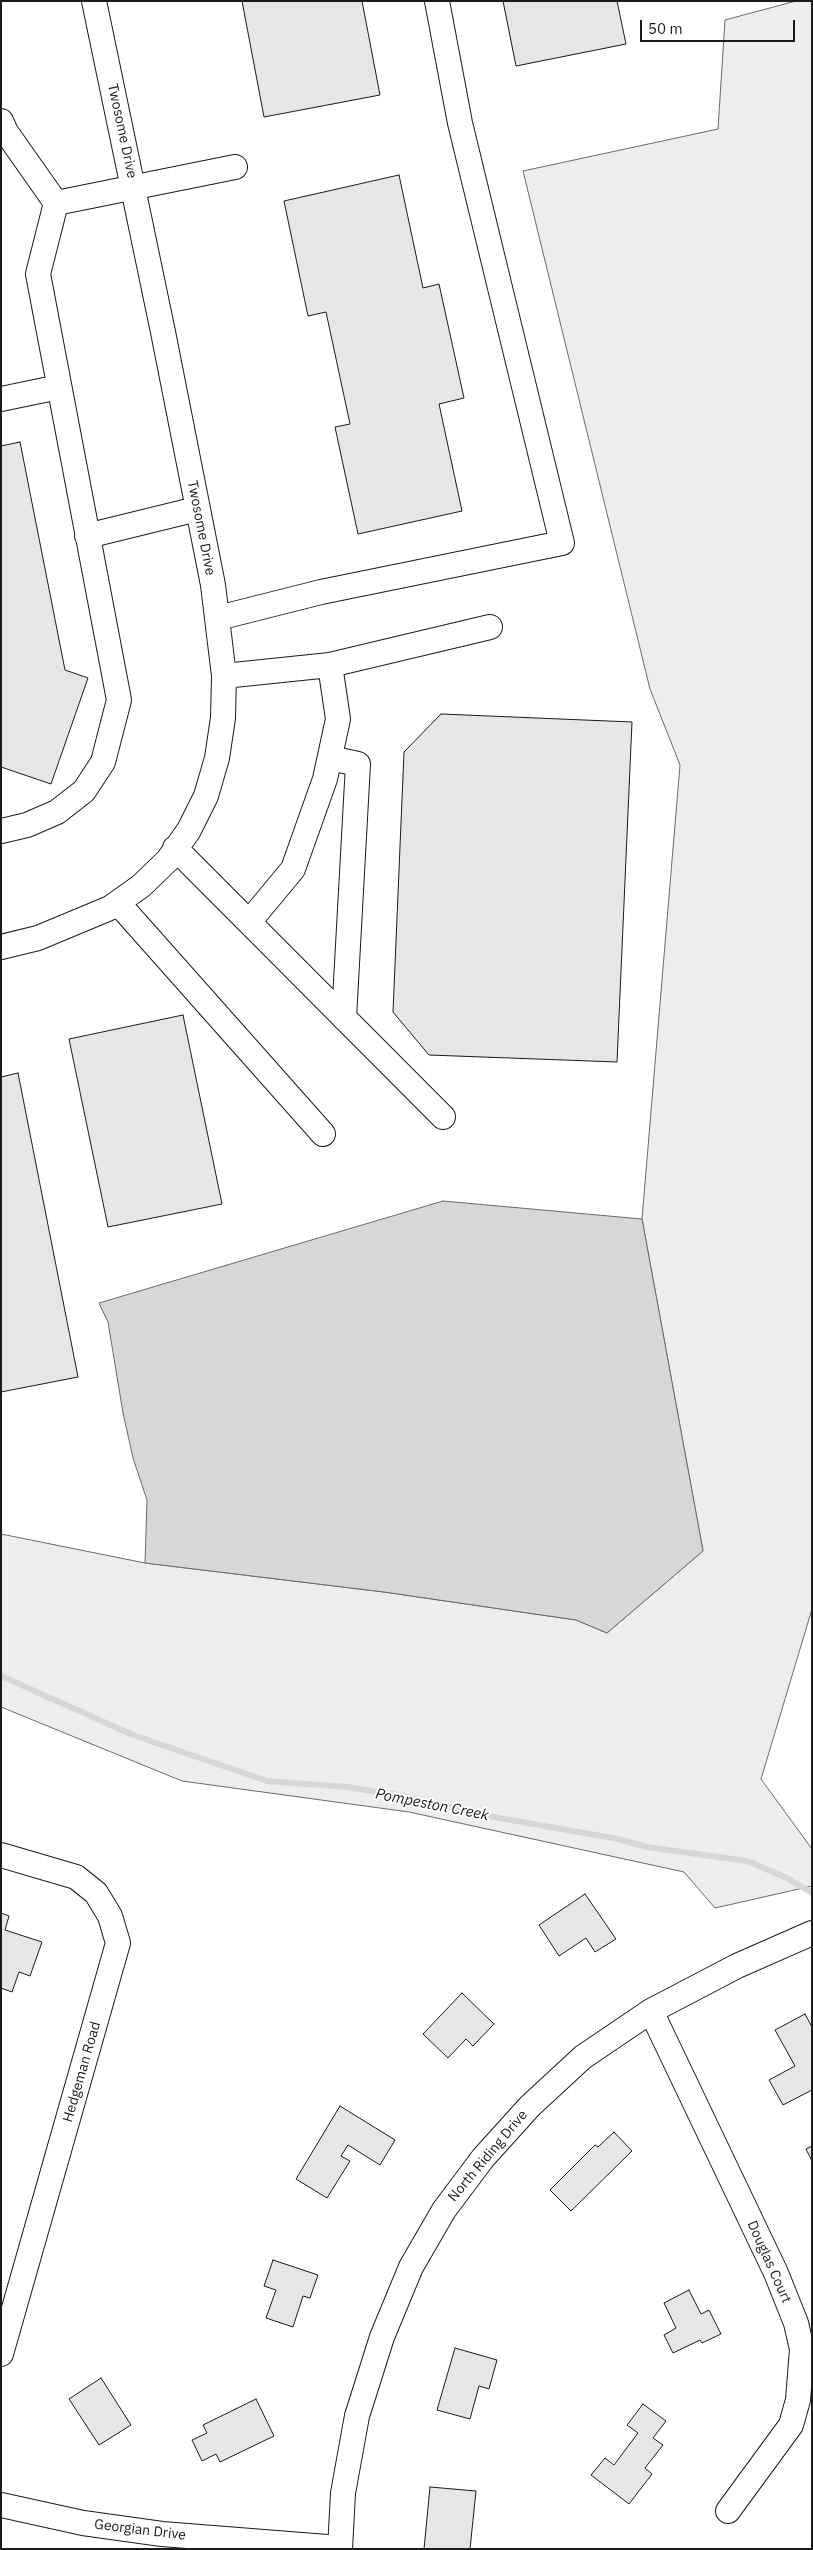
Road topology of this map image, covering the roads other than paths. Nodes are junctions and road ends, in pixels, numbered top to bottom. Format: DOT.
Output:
graph roads {
  1 [pos="94,1"];
  2 [pos="436,1"];
  3 [pos="1,122"];
  4 [pos="235,168"];
  5 [pos="134,188"];
  6 [pos="56,203"];
  7 [pos="59,388"];
  8 [pos="1,399"];
  9 [pos="197,510"];
  10 [pos="87,536"];
  11 [pos="218,618"];
  12 [pos="490,627"];
  13 [pos="330,665"];
  14 [pos="224,676"];
  15 [pos="330,758"];
  16 [pos="1,831"];
  17 [pos="176,848"];
  18 [pos="118,903"];
  19 [pos="249,922"];
  20 [pos="1,946"];
  21 [pos="344,1018"];
  22 [pos="443,1117"];
  23 [pos="323,1134"];
  24 [pos="1,1855"];
  25 [pos="812,1933"];
  26 [pos="651,2011"];
  27 [pos="1,2354"];
  28 [pos="1,2505"];
  29 [pos="728,2511"];
  30 [pos="340,2548"];
  1 -- 5 [label="street, Twosome Drive"];
  2 -- 11 [label="street"];
  3 -- 6 [label="street"];
  4 -- 5 [label="street"];
  5 -- 6 [label="street"];
  5 -- 9 [label="street, Twosome Drive"];
  6 -- 7 [label="street"];
  7 -- 8 [label="street"];
  7 -- 10 [label="street"];
  9 -- 10 [label="street"];
  9 -- 11 [label="street, Twosome Drive"];
  10 -- 16 [label="street"];
  11 -- 14 [label="street, Twosome Drive"];
  12 -- 13 [label="street"];
  13 -- 14 [label="street"];
  13 -- 15 [label="street"];
  14 -- 17 [label="street, Twosome Drive"];
  15 -- 19 [label="street"];
  15 -- 21 [label="street"];
  17 -- 18 [label="street, Twosome Drive"];
  17 -- 19 [label="street"];
  18 -- 20 [label="street, Twosome Drive"];
  18 -- 23 [label="street"];
  19 -- 21 [label="street"];
  21 -- 22 [label="street"];
  24 -- 27 [label="street, Hedgeman Road"];
  25 -- 26 [label="street, North Riding Drive"];
  26 -- 29 [label="street, Douglas Court"];
  26 -- 30 [label="street, North Riding Drive"];
  28 -- 30 [label="street, Georgian Drive"];
}
